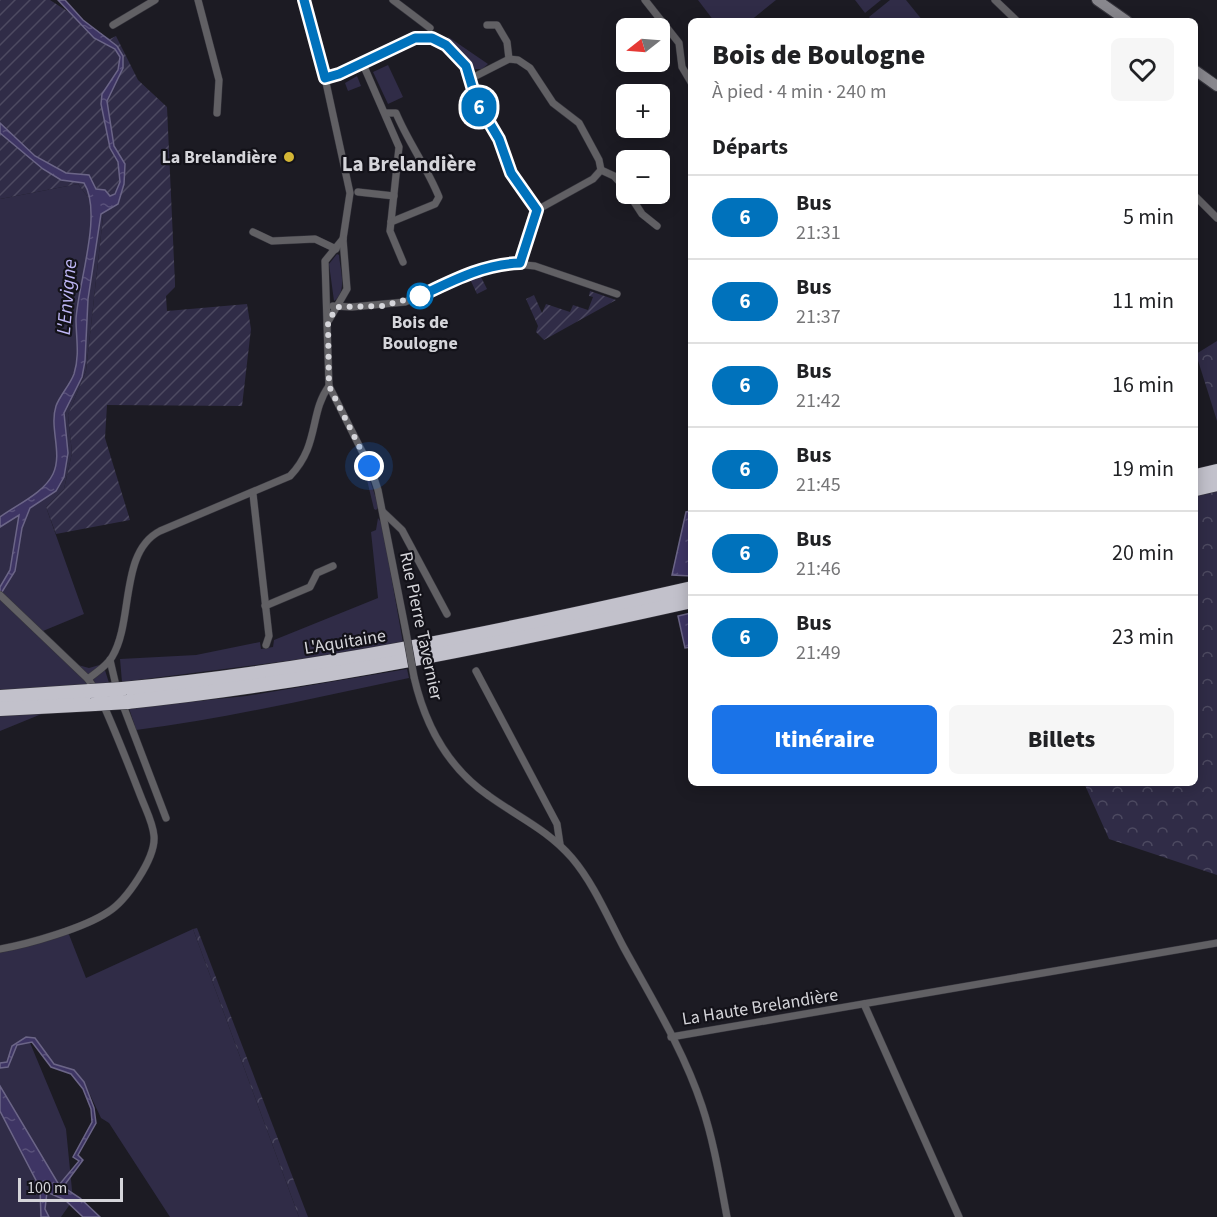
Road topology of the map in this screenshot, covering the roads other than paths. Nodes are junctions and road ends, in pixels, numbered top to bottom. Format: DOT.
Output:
graph roads {
  1 [pos="155,0"];
  2 [pos="198,0"];
  3 [pos="304,0"];
  4 [pos="393,0"];
  5 [pos="645,0"];
  6 [pos="996,0"];
  7 [pos="1097,0"];
  8 [pos="1014,18"];
  9 [pos="1122,18"];
  10 [pos="113,25"];
  11 [pos="487,25"];
  12 [pos="430,28"];
  13 [pos="510,59"];
  14 [pos="362,62"];
  15 [pos="1198,72"];
  16 [pos="688,77"];
  17 [pos="325,78"];
  18 [pos="470,79"];
  19 [pos="1217,86"];
  20 [pos="217,113"];
  21 [pos="385,113"];
  22 [pos="601,170"];
  23 [pos="616,179"];
  24 [pos="358,192"];
  25 [pos="394,196"];
  26 [pos="1198,199"];
  27 [pos="636,204"];
  28 [pos="537,210"];
  29 [pos="1217,218"];
  30 [pos="391,222"];
  31 [pos="657,226"];
  32 [pos="252,232"];
  33 [pos="342,239"];
  34 [pos="334,248"];
  35 [pos="343,253"];
  36 [pos="403,262"];
  37 [pos="520,263"];
  38 [pos="617,294"];
  39 [pos="328,303"];
  40 [pos="337,307"];
  41 [pos="328,322"];
  42 [pos="329,386"];
  43 [pos="1217,471"];
  44 [pos="1198,476"];
  45 [pos="1217,484"];
  46 [pos="1198,489"];
  47 [pos="253,494"];
  48 [pos="383,512"];
  49 [pos="333,566"];
  50 [pos="688,589"];
  51 [pos="1,596"];
  52 [pos="688,602"];
  53 [pos="265,606"];
  54 [pos="447,615"];
  55 [pos="266,645"];
  56 [pos="110,660"];
  57 [pos="477,670"];
  58 [pos="91,691"];
  59 [pos="125,696"];
  60 [pos="0,697"];
  61 [pos="0,709"];
  62 [pos="166,818"];
  63 [pos="560,844"];
  64 [pos="1217,943"];
  65 [pos="0,950"];
  66 [pos="864,1004"];
  67 [pos="671,1037"];
  68 [pos="727,1217"];
  69 [pos="959,1217"];
  1 -- 10 [label="street"];
  2 -- 20 [label="street"];
  3 -- 17 [label="street, Rue Pierre Tavernier"];
  4 -- 12 [label="street"];
  5 -- 16 [label="street"];
  6 -- 8 [label="street"];
  7 -- 9 [label="street"];
  11 -- 13 [label="street"];
  13 -- 18 [label="street"];
  13 -- 22 [label="street"];
  14 -- 17 [label="street"];
  14 -- 18 [label="street"];
  14 -- 21 [label="street"];
  15 -- 19 [label="street"];
  17 -- 33 [label="street, Rue Pierre Tavernier"];
  18 -- 28 [label="street"];
  21 -- 25 [label="street"];
  21 -- 30 [label="street"];
  22 -- 23 [label="street"];
  22 -- 28 [label="street"];
  24 -- 25 [label="street"];
  25 -- 30 [label="street"];
  26 -- 29 [label="street"];
  27 -- 31 [label="street"];
  28 -- 37 [label="street"];
  30 -- 36 [label="street"];
  32 -- 34 [label="street"];
  33 -- 34 [label="street, Rue Pierre Tavernier"];
  33 -- 35 [label="street, Rue Pierre Tavernier"];
  34 -- 35 [label="street"];
  34 -- 39 [label="street, Rue Pierre Tavernier"];
  35 -- 40 [label="street, Rue Pierre Tavernier"];
  37 -- 38 [label="street"];
  37 -- 40 [label="street"];
  39 -- 40 [label="street"];
  39 -- 41 [label="street, Rue Pierre Tavernier"];
  40 -- 41 [label="street, Rue Pierre Tavernier"];
  41 -- 42 [label="street, Rue Pierre Tavernier"];
  42 -- 47 [label="street"];
  42 -- 48 [label="street, Rue Pierre Tavernier"];
  43 -- 44 [label="highway"];
  45 -- 46 [label="highway"];
  47 -- 53 [label="street"];
  47 -- 56 [label="street"];
  48 -- 54 [label="street"];
  48 -- 63 [label="street, Rue Pierre Tavernier, bridge"];
  49 -- 53 [label="street"];
  50 -- 59 [label="highway, L'Aquitaine"];
  51 -- 58 [label="street"];
  52 -- 59 [label="highway, L'Aquitaine"];
  53 -- 55 [label="street"];
  56 -- 58 [label="street"];
  56 -- 62 [label="street"];
  57 -- 63 [label="street"];
  58 -- 59 [label="highway, L'Aquitaine, bridge"];
  58 -- 60 [label="highway, L'Aquitaine"];
  58 -- 61 [label="highway, L'Aquitaine"];
  58 -- 65 [label="street"];
  63 -- 67 [label="street, Rue Pierre Tavernier"];
  64 -- 66 [label="street, La Haute Brelandière"];
  66 -- 67 [label="street, La Haute Brelandière"];
  66 -- 69 [label="street"];
  67 -- 68 [label="street, La Haute Brelandière"];
}
